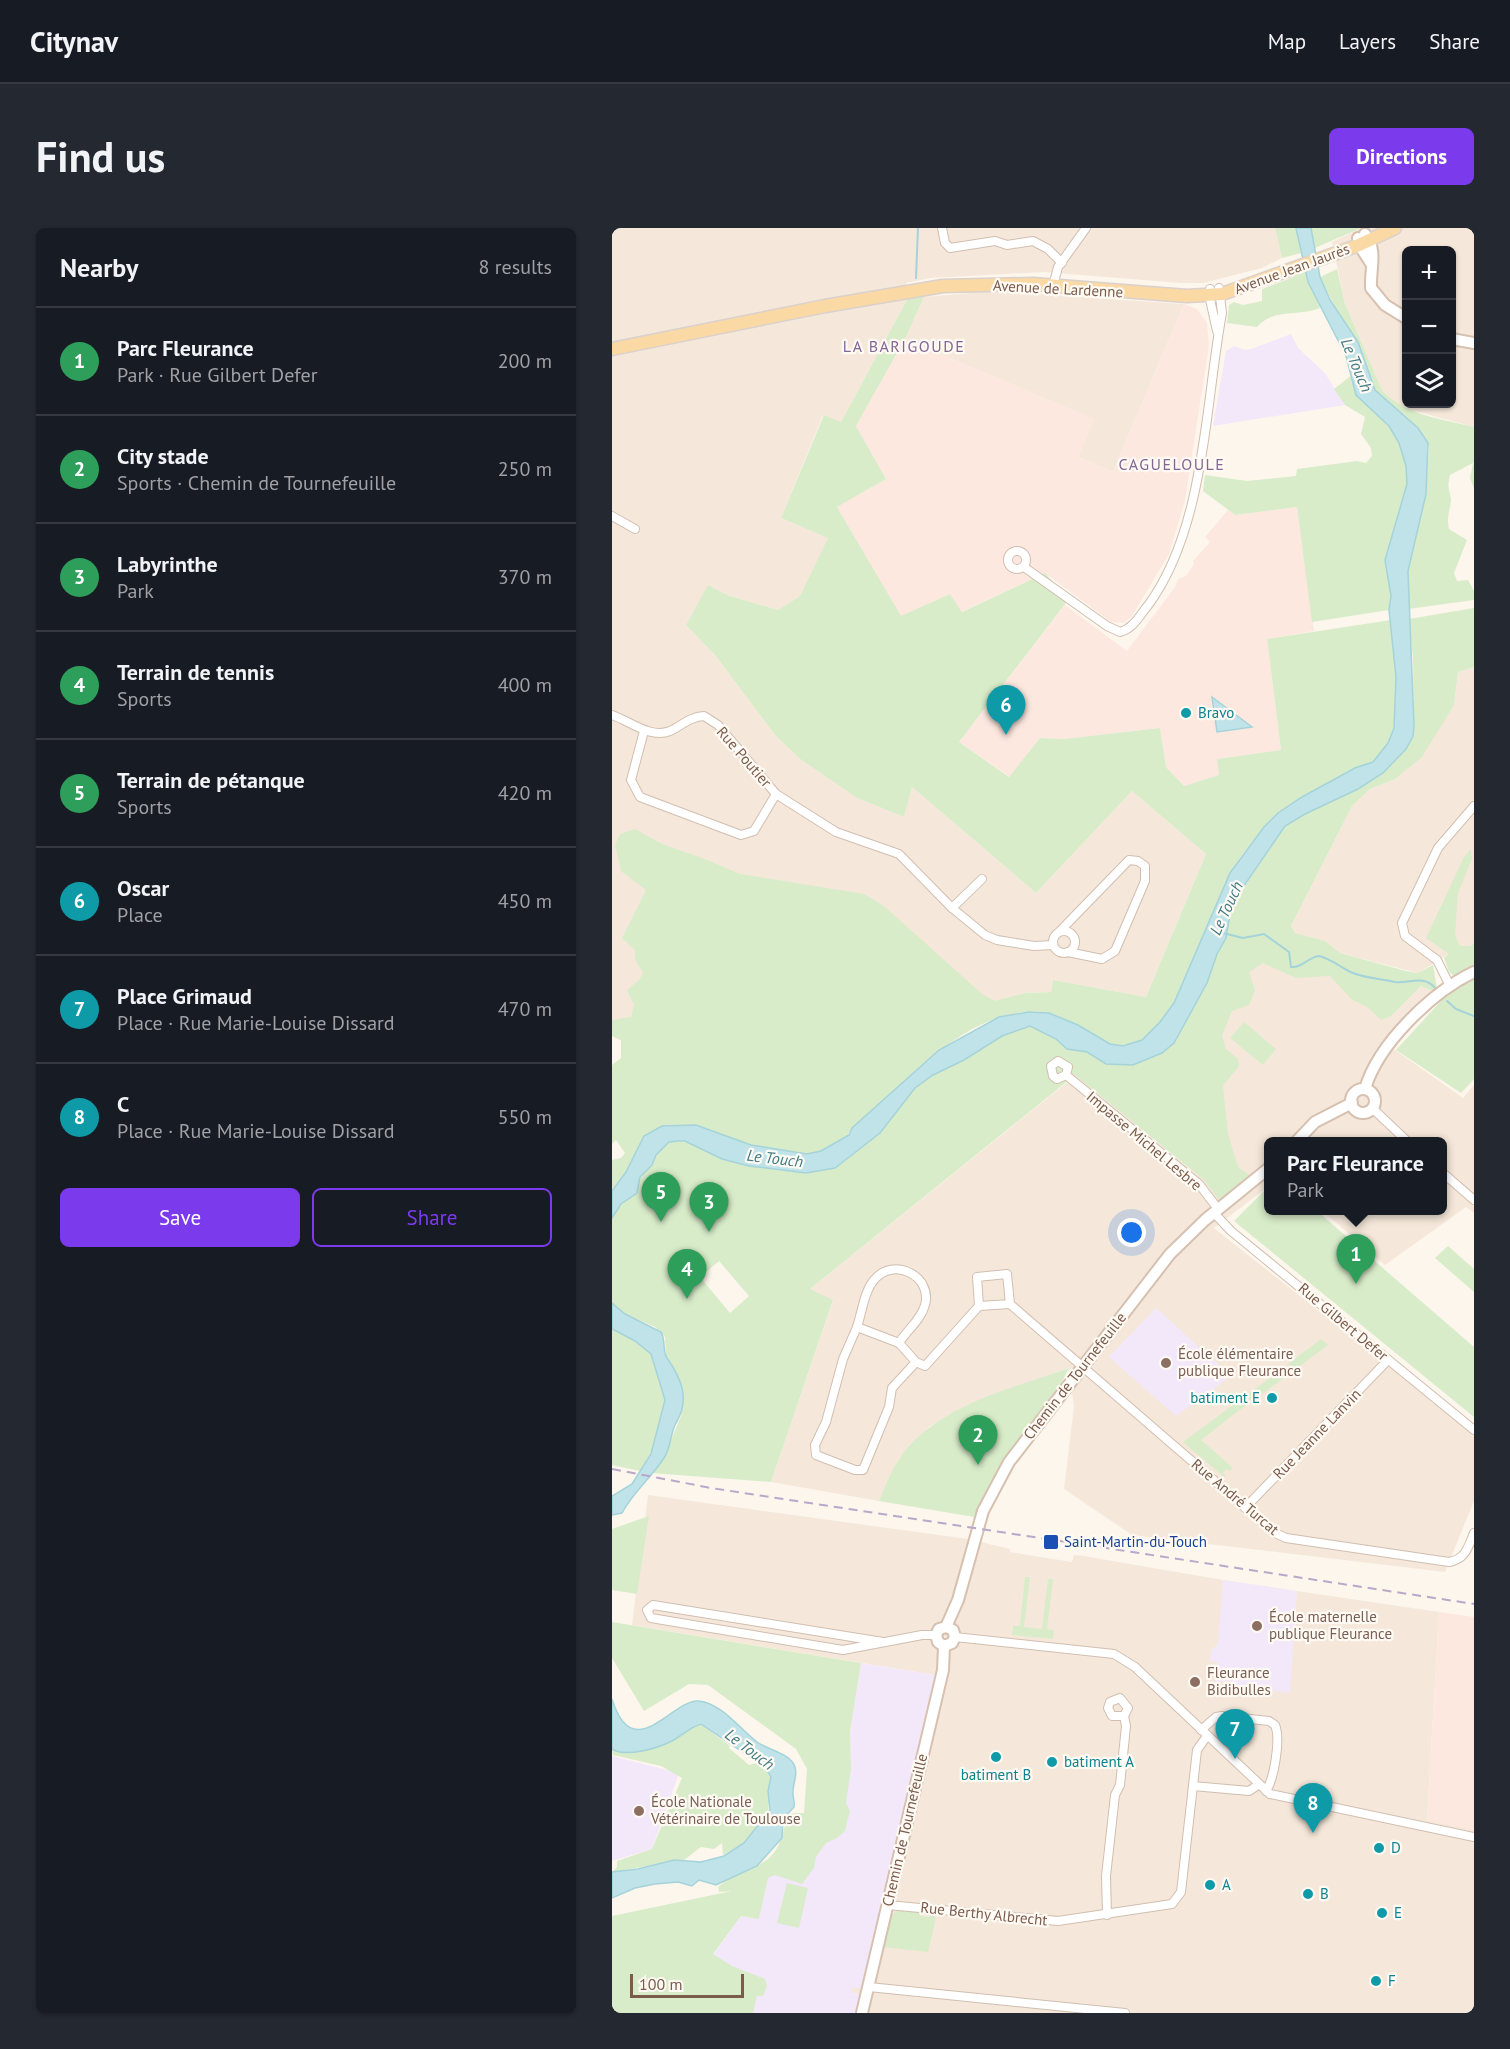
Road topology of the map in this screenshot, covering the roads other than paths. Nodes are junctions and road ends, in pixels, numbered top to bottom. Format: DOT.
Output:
graph roads {
  1 [pos="942,228"];
  2 [pos="1086,228"];
  3 [pos="1378,228"];
  4 [pos="1395,228"];
  5 [pos="1363,239"];
  6 [pos="1062,262"];
  7 [pos="1053,283"];
  8 [pos="1215,291"];
  9 [pos="1402,314"];
  10 [pos="1218,334"];
  11 [pos="1456,340"];
  12 [pos="1474,343"];
  13 [pos="612,348"];
  14 [pos="612,516"];
  15 [pos="635,530"];
  16 [pos="1024,567"];
  17 [pos="612,715"];
  18 [pos="644,731"];
  19 [pos="776,794"];
  20 [pos="1474,806"];
  21 [pos="982,879"];
  22 [pos="952,908"];
  23 [pos="1060,931"];
  24 [pos="1053,945"];
  25 [pos="1068,952"];
  26 [pos="1474,972"];
  27 [pos="1450,986"];
  28 [pos="1066,1076"];
  29 [pos="1365,1089"];
  30 [pos="1352,1103"];
  31 [pos="1372,1108"];
  32 [pos="1301,1137"];
  33 [pos="1403,1137"];
  34 [pos="1264,1172"];
  35 [pos="1447,1176"];
  36 [pos="1474,1200"];
  37 [pos="1216,1211"];
  38 [pos="1010,1304"];
  39 [pos="979,1306"];
  40 [pos="857,1327"];
  41 [pos="899,1343"];
  42 [pos="1388,1360"];
  43 [pos="916,1362"];
  44 [pos="1082,1368"];
  45 [pos="1474,1430"];
  46 [pos="1245,1508"];
  47 [pos="1474,1533"];
  48 [pos="775,1625"];
  49 [pos="946,1627"];
  50 [pos="936,1635"];
  51 [pos="955,1637"];
  52 [pos="772,1638"];
  53 [pos="883,1642"];
  54 [pos="944,1646"];
  55 [pos="1124,1716"];
  56 [pos="1204,1733"];
  57 [pos="1258,1785"];
  58 [pos="1193,1786"];
  59 [pos="1266,1791"];
  60 [pos="1474,1837"];
  61 [pos="888,1905"];
  62 [pos="1107,1915"];
  63 [pos="868,1987"];
  64 [pos="862,2013"];
  65 [pos="1125,2013"];
  1 -- 6 [label="street"];
  2 -- 6 [label="street"];
  3 -- 5 [label="main road, Avenue Jean Jaurès"];
  4 -- 5 [label="main road, Avenue Jean Jaurès"];
  5 -- 8 [label="main road, Avenue Jean Jaurès"];
  5 -- 9 [label="street"];
  6 -- 7 [label="street"];
  7 -- 8 [label="main road, Avenue de Lardenne"];
  7 -- 13 [label="main road, Avenue de Lardenne"];
  8 -- 10 [label="street"];
  8 -- 10 [label="street"];
  10 -- 16 [label="street"];
  11 -- 12 [label="street"];
  14 -- 15 [label="street"];
  17 -- 18 [label="street"];
  18 -- 19 [label="street, Rue Poutier"];
  18 -- 19 [label="street"];
  19 -- 22 [label="street, Rue Poutier"];
  20 -- 27 [label="street"];
  21 -- 22 [label="street"];
  22 -- 24 [label="street, Rue Poutier"];
  23 -- 24 [label="street, Rue Poutier"];
  23 -- 25 [label="street"];
  23 -- 25 [label="street, Rue Poutier"];
  24 -- 25 [label="street, Rue Poutier"];
  26 -- 27 [label="street"];
  27 -- 29 [label="street"];
  28 -- 37 [label="street, Impasse Michel Lesbre"];
  29 -- 30 [label="street"];
  29 -- 31 [label="street"];
  30 -- 31 [label="street"];
  30 -- 32 [label="street"];
  31 -- 33 [label="street"];
  34 -- 37 [label="street, Chemin de Tournefeuille"];
  35 -- 36 [label="street"];
  37 -- 42 [label="street, Rue Gilbert Defer"];
  37 -- 44 [label="street, Chemin de Tournefeuille"];
  38 -- 39 [label="street"];
  38 -- 39 [label="street"];
  38 -- 44 [label="street, Rue André Turcat"];
  39 -- 43 [label="street"];
  40 -- 41 [label="street"];
  40 -- 41 [label="street"];
  40 -- 43 [label="street"];
  41 -- 43 [label="street"];
  42 -- 45 [label="street, Rue Gilbert Defer"];
  42 -- 46 [label="street, Rue Jeanne Lanvin"];
  44 -- 46 [label="street, Rue André Turcat"];
  44 -- 49 [label="street, Chemin de Tournefeuille"];
  46 -- 47 [label="street, Rue André Turcat"];
  48 -- 52 [label="street"];
  48 -- 52 [label="street"];
  48 -- 53 [label="street"];
  49 -- 50 [label="street"];
  49 -- 51 [label="street"];
  50 -- 53 [label="street"];
  50 -- 54 [label="street"];
  51 -- 54 [label="street"];
  51 -- 56 [label="street"];
  52 -- 53 [label="street"];
  54 -- 61 [label="street, Chemin de Tournefeuille"];
  55 -- 62 [label="street"];
  56 -- 57 [label="street"];
  56 -- 58 [label="street, Rue Berthy Albrecht"];
  56 -- 59 [label="street"];
  57 -- 58 [label="street"];
  57 -- 59 [label="street"];
  58 -- 62 [label="street, Rue Berthy Albrecht"];
  59 -- 60 [label="street"];
  61 -- 62 [label="street, Rue Berthy Albrecht"];
  61 -- 63 [label="street, Chemin de Tournefeuille"];
  63 -- 64 [label="street, Chemin de Tournefeuille"];
  63 -- 65 [label="street"];
}
